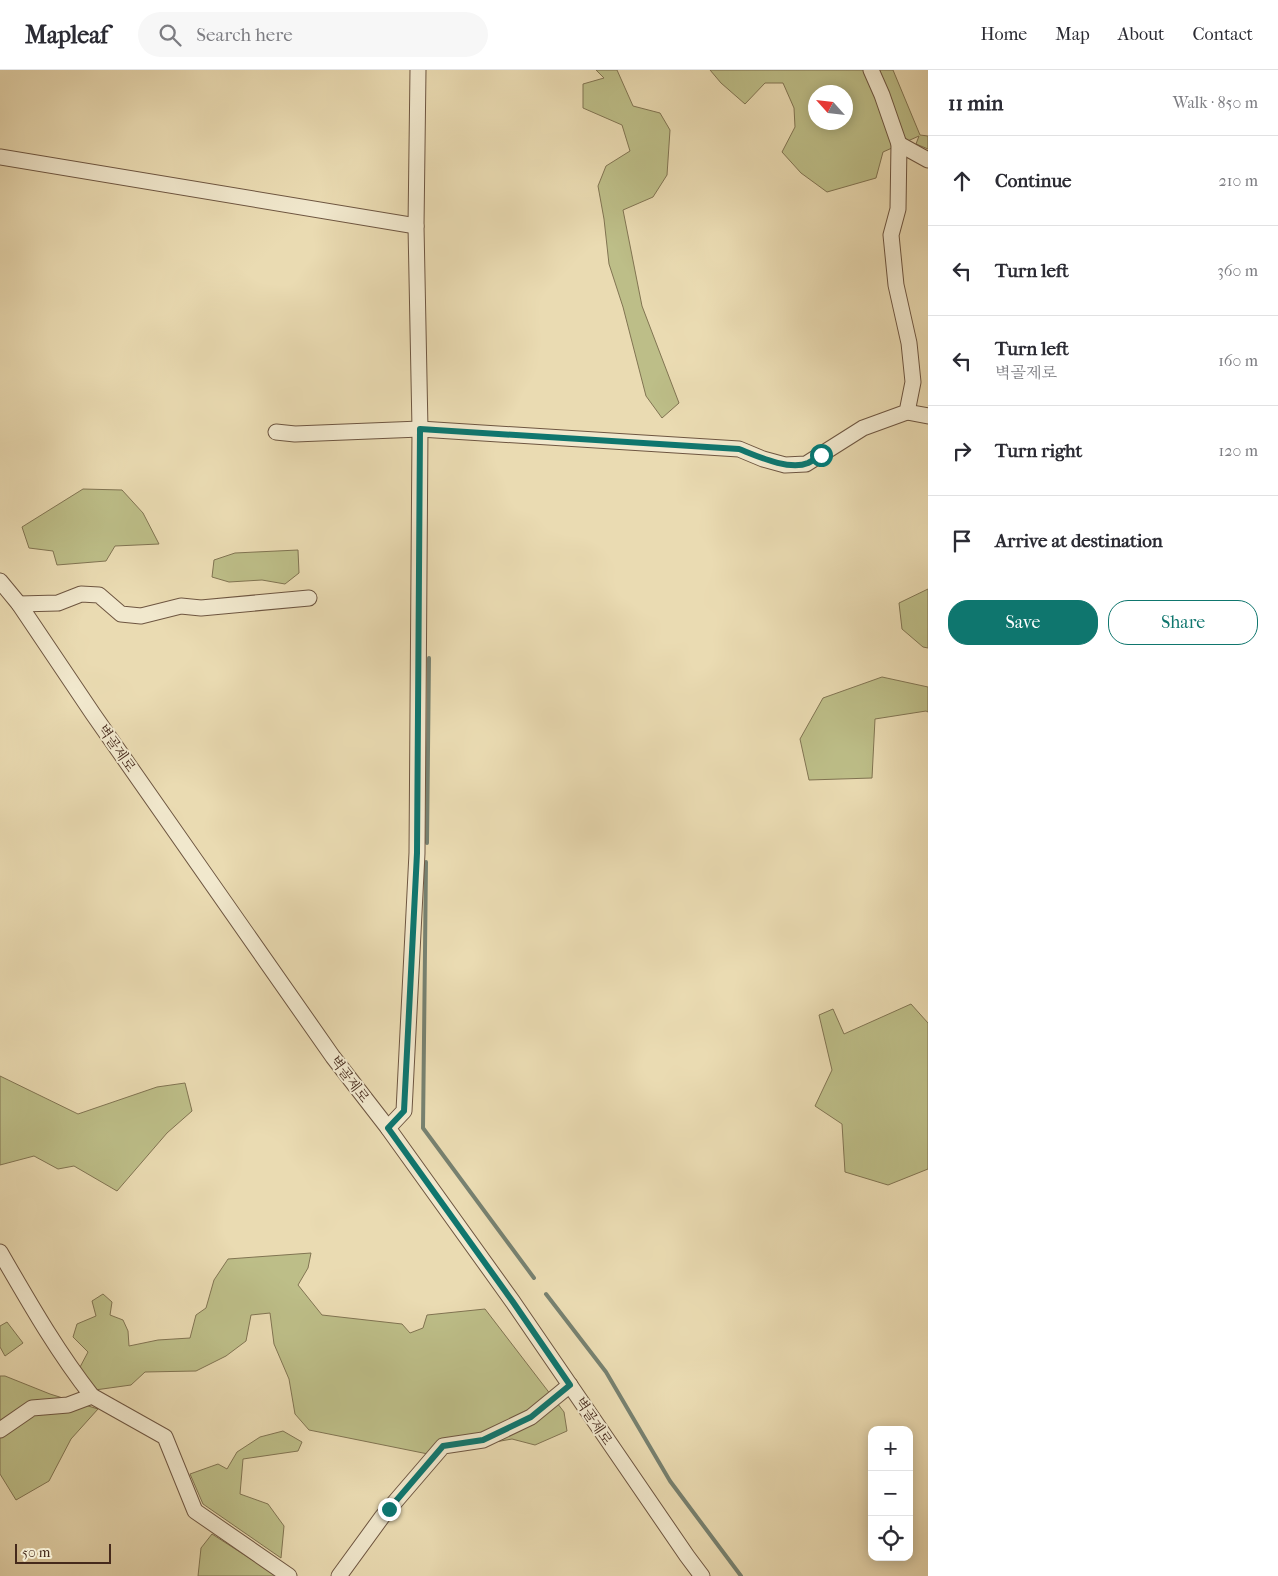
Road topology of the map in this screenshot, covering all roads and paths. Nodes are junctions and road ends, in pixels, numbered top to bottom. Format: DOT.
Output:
graph roads {
  1 [pos="418,70"];
  2 [pos="871,70"];
  3 [pos="899,144"];
  4 [pos="0,157"];
  5 [pos="928,160"];
  6 [pos="416,226"];
  7 [pos="907,412"];
  8 [pos="928,416"];
  9 [pos="420,429"];
  10 [pos="276,432"];
  11 [pos="0,580"];
  12 [pos="309,598"];
  13 [pos="19,604"];
  14 [pos="388,1128"];
  15 [pos="0,1252"];
  16 [pos="570,1385"];
  17 [pos="92,1396"];
  18 [pos="0,1430"];
  19 [pos="289,1576"];
  20 [pos="340,1576"];
  21 [pos="702,1576"];
  1 -- 6 [label="street"];
  2 -- 3 [label="street"];
  3 -- 5 [label="street"];
  3 -- 7 [label="street"];
  4 -- 6 [label="street"];
  6 -- 9 [label="street"];
  7 -- 8 [label="street"];
  7 -- 9 [label="street"];
  9 -- 10 [label="street"];
  9 -- 14 [label="street"];
  11 -- 13 [label="street, 벽골제로"];
  12 -- 13 [label="street"];
  13 -- 14 [label="street, 벽골제로"];
  14 -- 16 [label="street, 벽골제로"];
  15 -- 17 [label="street"];
  16 -- 20 [label="street"];
  16 -- 21 [label="street, 벽골제로"];
  17 -- 18 [label="street"];
  17 -- 19 [label="street"];
}
